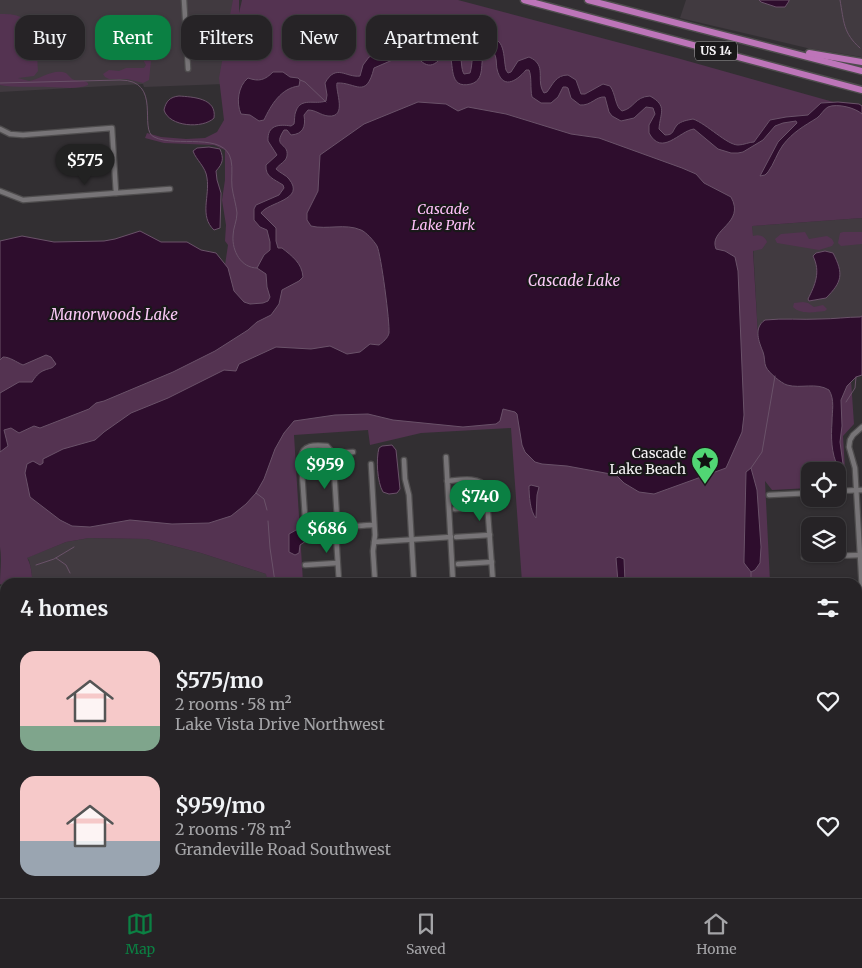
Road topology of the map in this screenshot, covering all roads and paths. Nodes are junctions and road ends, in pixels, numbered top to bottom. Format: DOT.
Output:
graph roads {
  1 [pos="184,0"];
  2 [pos="524,0"];
  3 [pos="588,0"];
  4 [pos="765,46"];
  5 [pos="862,62"];
  6 [pos="188,69"];
  7 [pos="862,71"];
  8 [pos="862,90"];
  9 [pos="0,129"];
  10 [pos="170,189"];
  11 [pos="0,192"];
  12 [pos="116,193"];
  13 [pos="862,427"];
  14 [pos="353,452"];
  15 [pos="333,453"];
  16 [pos="446,457"];
  17 [pos="404,460"];
  18 [pos="371,464"];
  19 [pos="447,481"];
  20 [pos="859,490"];
  21 [pos="846,491"];
  22 [pos="801,493"];
  23 [pos="769,495"];
  24 [pos="488,507"];
  25 [pos="455,509"];
  26 [pos="374,524"];
  27 [pos="336,527"];
  28 [pos="490,535"];
  29 [pos="454,537"];
  30 [pos="412,540"];
  31 [pos="374,542"];
  32 [pos="861,555"];
  33 [pos="846,556"];
  34 [pos="492,562"];
  35 [pos="337,563"];
  36 [pos="458,564"];
  37 [pos="305,565"];
  38 [pos="338,578"];
  39 [pos="375,578"];
  40 [pos="414,578"];
  41 [pos="454,578"];
  42 [pos="493,578"];
  43 [pos="862,578"];
  1 -- 6 [label="street"];
  2 -- 8 [label="highway, US 14"];
  3 -- 4 [label="highway, US 14"];
  4 -- 5 [label="highway"];
  4 -- 7 [label="highway, US 14"];
  9 -- 12 [label="street"];
  10 -- 12 [label="street"];
  11 -- 12 [label="street"];
  13 -- 20 [label="street"];
  14 -- 15 [label="street"];
  15 -- 27 [label="street"];
  15 -- 27 [label="street"];
  16 -- 19 [label="street"];
  17 -- 30 [label="street"];
  18 -- 26 [label="street"];
  19 -- 24 [label="street"];
  19 -- 29 [label="street"];
  20 -- 21 [label="street"];
  20 -- 32 [label="street"];
  22 -- 23 [label="street"];
  24 -- 25 [label="street"];
  24 -- 28 [label="street"];
  26 -- 27 [label="street"];
  26 -- 31 [label="street"];
  27 -- 35 [label="street"];
  28 -- 29 [label="street"];
  28 -- 34 [label="street"];
  29 -- 30 [label="street"];
  29 -- 41 [label="street"];
  30 -- 31 [label="street"];
  30 -- 40 [label="street"];
  31 -- 39 [label="street"];
  32 -- 33 [label="street"];
  32 -- 43 [label="street"];
  34 -- 36 [label="street"];
  34 -- 42 [label="street"];
  35 -- 37 [label="street"];
  35 -- 38 [label="street"];
}
